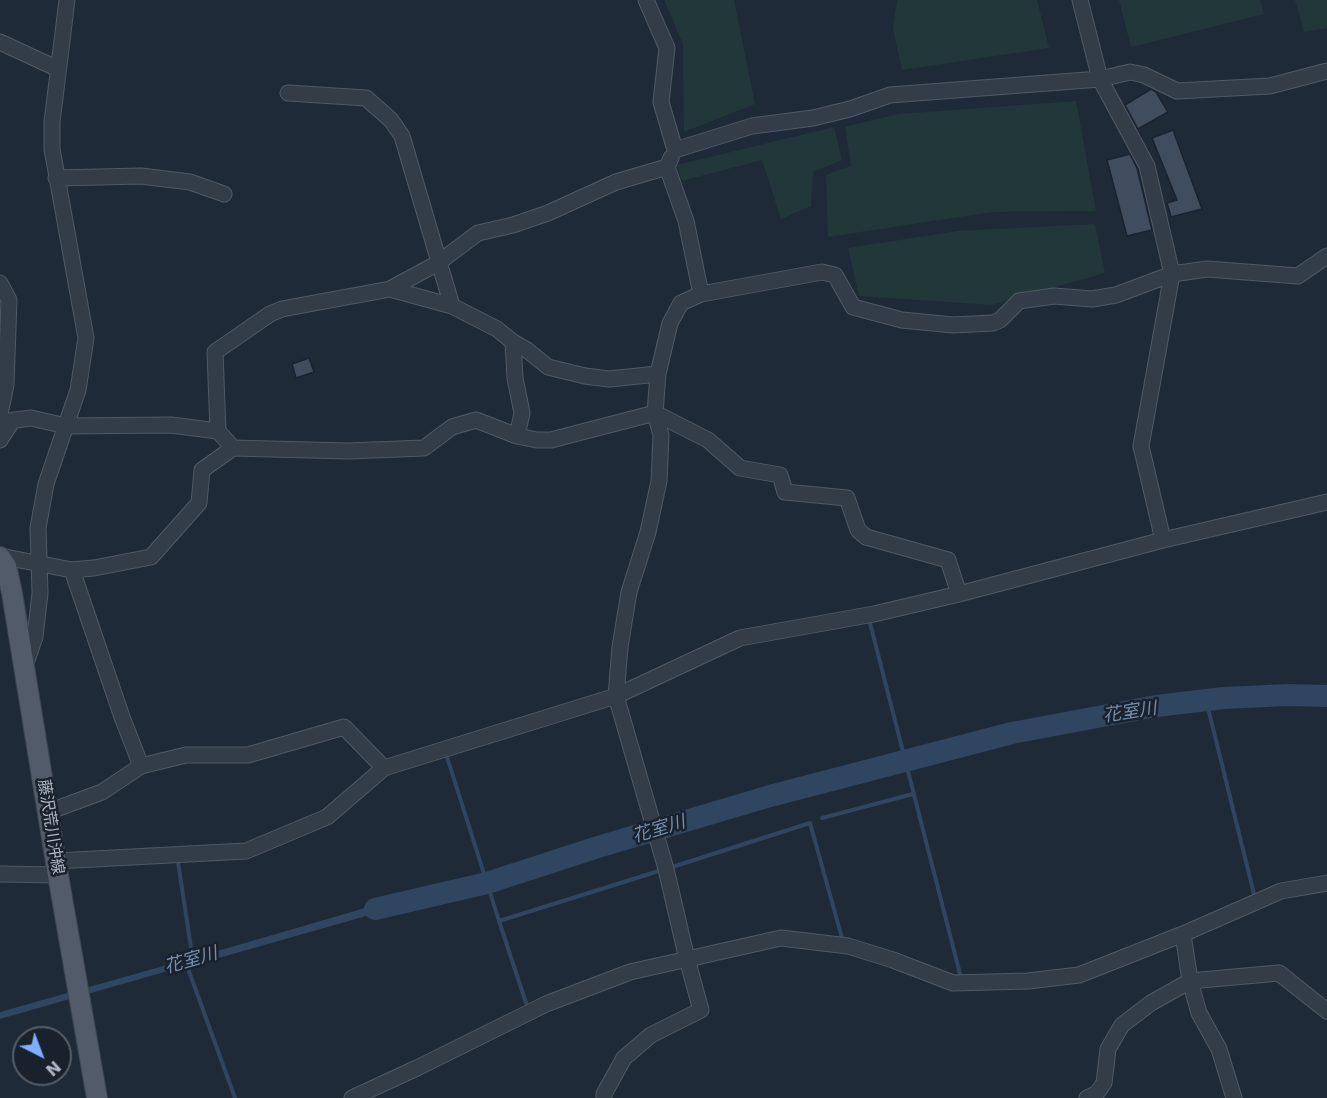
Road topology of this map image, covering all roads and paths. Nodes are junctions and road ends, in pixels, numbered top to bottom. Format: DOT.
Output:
graph roads {
  1 [pos="67,0"];
  2 [pos="646,0"];
  3 [pos="1080,0"];
  4 [pos="0,42"];
  5 [pos="58,69"];
  6 [pos="1327,71"];
  7 [pos="1100,79"];
  8 [pos="288,93"];
  9 [pos="675,150"];
  10 [pos="667,166"];
  11 [pos="56,178"];
  12 [pos="224,194"];
  13 [pos="1327,256"];
  14 [pos="438,263"];
  15 [pos="1172,274"];
  16 [pos="0,283"];
  17 [pos="390,289"];
  18 [pos="700,294"];
  19 [pos="452,306"];
  20 [pos="513,342"];
  21 [pos="658,374"];
  22 [pos="655,414"];
  23 [pos="4,419"];
  24 [pos="66,426"];
  25 [pos="218,430"];
  26 [pos="517,436"];
  27 [pos="0,440"];
  28 [pos="233,448"];
  29 [pos="1327,502"];
  30 [pos="1163,540"];
  31 [pos="0,557"];
  32 [pos="40,565"];
  33 [pos="72,570"];
  34 [pos="958,594"];
  35 [pos="26,666"];
  36 [pos="616,696"];
  37 [pos="141,766"];
  38 [pos="384,768"];
  39 [pos="48,812"];
  40 [pos="57,868"];
  41 [pos="0,874"];
  42 [pos="1327,883"];
  43 [pos="1183,934"];
  44 [pos="687,959"];
  45 [pos="1190,981"];
  46 [pos="1327,1011"];
  47 [pos="1104,1083"];
  48 [pos="97,1098"];
  49 [pos="352,1098"];
  50 [pos="604,1098"];
  51 [pos="1087,1098"];
  52 [pos="1111,1098"];
  53 [pos="1234,1098"];
  1 -- 5 [label="street"];
  2 -- 9 [label="street"];
  3 -- 7 [label="street"];
  4 -- 5 [label="street"];
  5 -- 11 [label="street"];
  6 -- 7 [label="street"];
  7 -- 9 [label="street"];
  7 -- 15 [label="street"];
  8 -- 14 [label="street"];
  9 -- 10 [label="street"];
  10 -- 14 [label="street"];
  10 -- 18 [label="street"];
  11 -- 12 [label="street"];
  11 -- 24 [label="street"];
  13 -- 15 [label="street"];
  14 -- 17 [label="street"];
  14 -- 19 [label="street"];
  15 -- 18 [label="street"];
  15 -- 30 [label="street"];
  16 -- 23 [label="street"];
  17 -- 19 [label="street"];
  17 -- 25 [label="street"];
  18 -- 21 [label="street"];
  19 -- 20 [label="street"];
  20 -- 21 [label="street"];
  20 -- 26 [label="street"];
  21 -- 22 [label="street"];
  22 -- 26 [label="street"];
  22 -- 34 [label="street"];
  22 -- 36 [label="street"];
  23 -- 24 [label="street"];
  23 -- 27 [label="street"];
  24 -- 25 [label="street"];
  24 -- 32 [label="street"];
  25 -- 28 [label="street"];
  26 -- 28 [label="street"];
  28 -- 33 [label="street"];
  29 -- 30 [label="street"];
  30 -- 34 [label="street"];
  31 -- 32 [label="street"];
  31 -- 35 [label="main road, 藤沢荒川沖線"];
  32 -- 33 [label="street"];
  32 -- 35 [label="street"];
  33 -- 37 [label="street"];
  34 -- 36 [label="street"];
  35 -- 39 [label="main road, 藤沢荒川沖線"];
  36 -- 38 [label="street"];
  36 -- 44 [label="street"];
  37 -- 38 [label="street"];
  37 -- 39 [label="street"];
  38 -- 40 [label="street"];
  39 -- 40 [label="main road, 藤沢荒川沖線"];
  40 -- 41 [label="street"];
  40 -- 48 [label="main road, 藤沢荒川沖線"];
  42 -- 43 [label="street"];
  43 -- 44 [label="street"];
  43 -- 45 [label="street"];
  44 -- 49 [label="street"];
  44 -- 50 [label="street"];
  45 -- 46 [label="street"];
  45 -- 47 [label="street"];
  45 -- 53 [label="street"];
  47 -- 51 [label="street"];
  47 -- 52 [label="street"];
}
